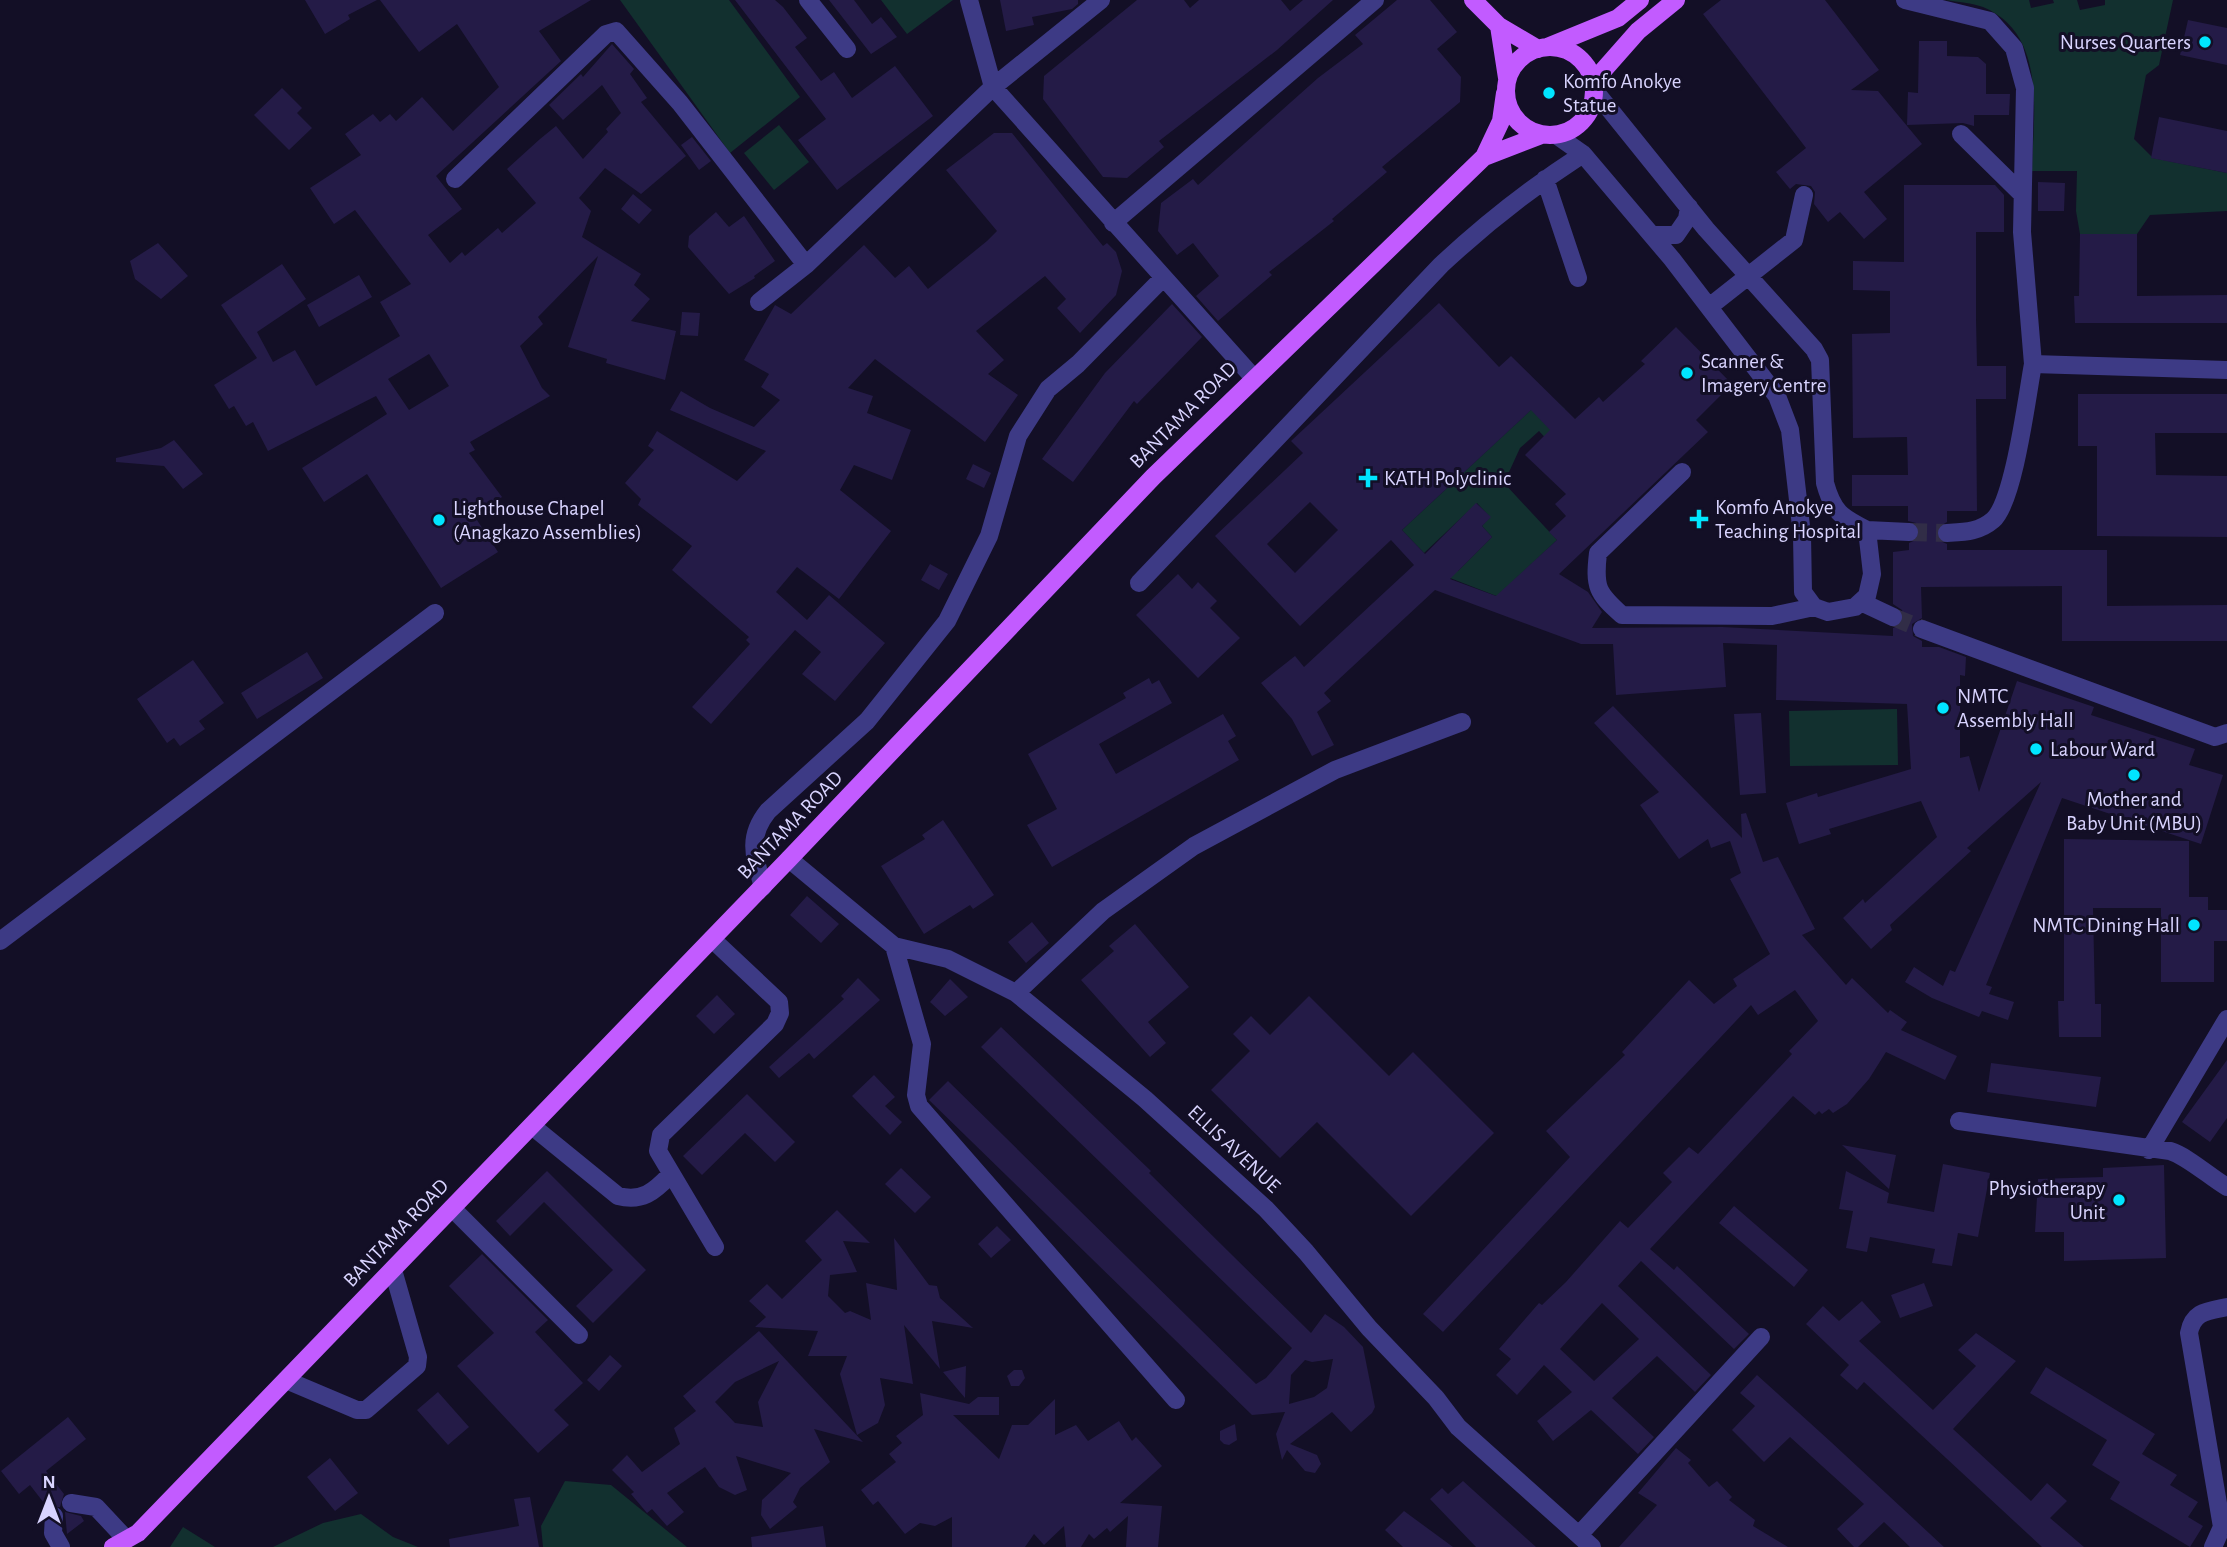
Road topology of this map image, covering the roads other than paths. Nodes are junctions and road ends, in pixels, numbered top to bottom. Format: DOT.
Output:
graph roads {
  1 [pos="808,0"];
  2 [pos="969,0"];
  3 [pos="1101,0"];
  4 [pos="1375,0"];
  5 [pos="1473,0"];
  6 [pos="1640,0"];
  7 [pos="1676,0"];
  8 [pos="1905,0"];
  9 [pos="1499,26"];
  10 [pos="1542,48"];
  11 [pos="847,49"];
  12 [pos="1506,85"];
  13 [pos="1593,86"];
  14 [pos="993,87"];
  15 [pos="1961,134"];
  16 [pos="1548,135"];
  17 [pos="1583,154"];
  18 [pos="1484,157"];
  19 [pos="454,179"];
  20 [pos="1545,179"];
  21 [pos="2022,194"];
  22 [pos="1804,195"];
  23 [pos="1689,207"];
  24 [pos="1114,223"];
  25 [pos="1651,235"];
  26 [pos="806,265"];
  27 [pos="1747,276"];
  28 [pos="1163,278"];
  29 [pos="1578,278"];
  30 [pos="759,302"];
  31 [pos="1709,307"];
  32 [pos="2033,364"];
  33 [pos="2227,370"];
  34 [pos="1253,377"];
  35 [pos="1682,472"];
  36 [pos="1867,530"];
  37 [pos="1909,532"];
  38 [pos="1947,533"];
  39 [pos="1139,583"];
  40 [pos="1861,602"];
  41 [pos="1814,607"];
  42 [pos="435,613"];
  43 [pos="1893,617"];
  44 [pos="1922,629"];
  45 [pos="1462,722"];
  46 [pos="2223,738"];
  47 [pos="789,859"];
  48 [pos="763,887"];
  49 [pos="712,939"];
  50 [pos="0,941"];
  51 [pos="894,946"];
  52 [pos="1016,993"];
  53 [pos="2227,1019"];
  54 [pos="1959,1121"];
  55 [pos="532,1126"];
  56 [pos="2149,1150"];
  57 [pos="670,1175"];
  58 [pos="2227,1186"];
  59 [pos="452,1208"];
  60 [pos="715,1247"];
  61 [pos="393,1270"];
  62 [pos="2227,1307"];
  63 [pos="579,1335"];
  64 [pos="1761,1337"];
  65 [pos="286,1380"];
  66 [pos="1176,1400"];
  67 [pos="71,1503"];
  68 [pos="54,1516"];
  69 [pos="2224,1521"];
  70 [pos="1585,1541"];
  71 [pos="127,1542"];
  72 [pos="61,1547"];
  73 [pos="2213,1547"];
  1 -- 11 [label="street"];
  2 -- 14 [label="street"];
  3 -- 14 [label="street"];
  4 -- 24 [label="street"];
  5 -- 9 [label="main road"];
  6 -- 10 [label="main road"];
  7 -- 13 [label="main road"];
  8 -- 21 [label="street"];
  9 -- 10 [label="main road"];
  9 -- 12 [label="main road"];
  10 -- 12 [label="main road"];
  10 -- 13 [label="main road"];
  12 -- 16 [label="main road"];
  12 -- 18 [label="main road"];
  13 -- 16 [label="main road"];
  13 -- 23 [label="street"];
  14 -- 24 [label="street"];
  14 -- 26 [label="street"];
  15 -- 21 [label="street"];
  16 -- 17 [label="street"];
  16 -- 18 [label="main road"];
  17 -- 20 [label="street"];
  17 -- 25 [label="street"];
  18 -- 34 [label="main road, BANTAMA ROAD"];
  19 -- 26 [label="street"];
  20 -- 29 [label="street"];
  20 -- 39 [label="street"];
  21 -- 32 [label="street"];
  22 -- 27 [label="street"];
  23 -- 25 [label="street"];
  23 -- 27 [label="street"];
  24 -- 28 [label="street"];
  25 -- 31 [label="street"];
  26 -- 30 [label="street"];
  27 -- 31 [label="street"];
  27 -- 36 [label="street"];
  28 -- 34 [label="street"];
  28 -- 48 [label="street"];
  31 -- 41 [label="street"];
  32 -- 33 [label="street"];
  32 -- 38 [label="street"];
  34 -- 47 [label="main road, BANTAMA ROAD"];
  35 -- 41 [label="street"];
  36 -- 37 [label="street"];
  36 -- 40 [label="street"];
  40 -- 41 [label="street"];
  40 -- 43 [label="street"];
  42 -- 50 [label="street"];
  44 -- 46 [label="street"];
  45 -- 52 [label="street"];
  47 -- 48 [label="main road, BANTAMA ROAD"];
  47 -- 51 [label="street, ELLIS AVENUE"];
  48 -- 49 [label="main road, BANTAMA ROAD"];
  49 -- 55 [label="main road, BANTAMA ROAD"];
  49 -- 57 [label="street"];
  51 -- 52 [label="street, ELLIS AVENUE"];
  51 -- 66 [label="street"];
  52 -- 70 [label="street, ELLIS AVENUE"];
  53 -- 56 [label="street"];
  54 -- 56 [label="street"];
  55 -- 57 [label="street"];
  55 -- 59 [label="main road, BANTAMA ROAD"];
  56 -- 58 [label="street"];
  57 -- 60 [label="street"];
  59 -- 61 [label="main road, BANTAMA ROAD"];
  59 -- 63 [label="street"];
  61 -- 65 [label="main road, BANTAMA ROAD"];
  61 -- 65 [label="street"];
  62 -- 69 [label="street"];
  64 -- 70 [label="street"];
  65 -- 71 [label="main road, BANTAMA ROAD"];
  67 -- 71 [label="street"];
  68 -- 72 [label="street"];
  69 -- 73 [label="street"];
}
